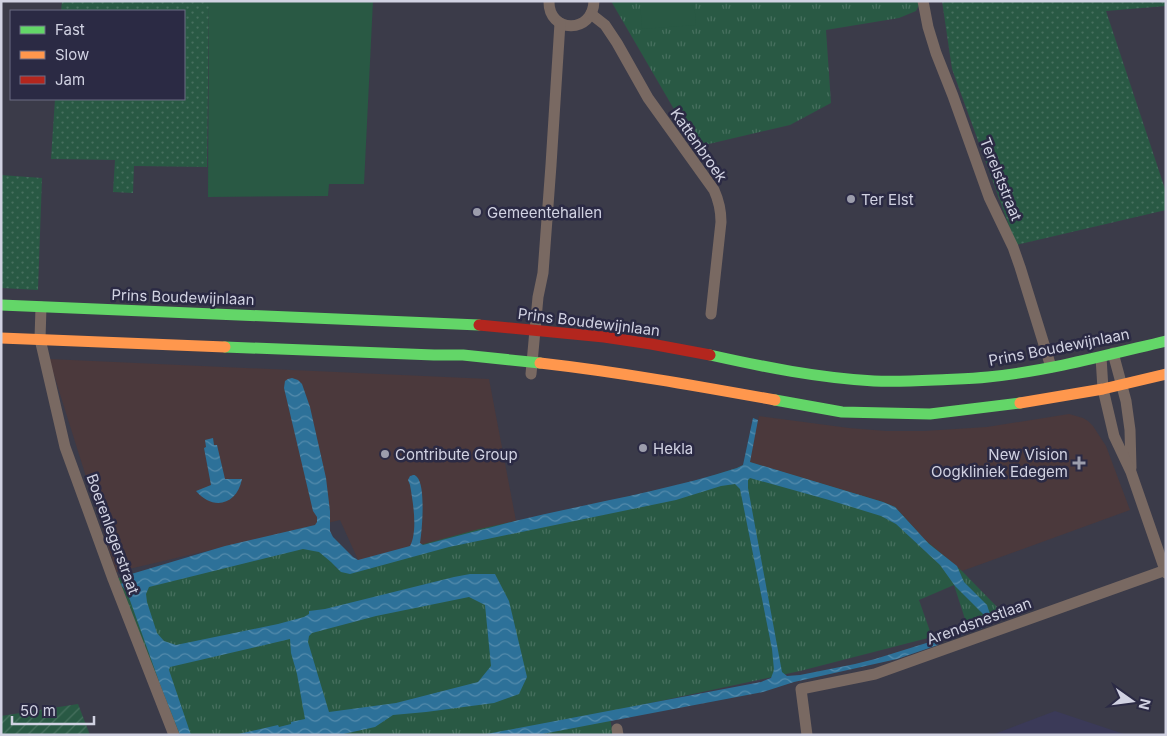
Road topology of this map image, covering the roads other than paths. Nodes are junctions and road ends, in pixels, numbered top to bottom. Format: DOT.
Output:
graph roads {
  1 [pos="549,1"];
  2 [pos="594,1"];
  3 [pos="923,1"];
  4 [pos="591,14"];
  5 [pos="560,23"];
  6 [pos="1,305"];
  7 [pos="41,307"];
  8 [pos="711,314"];
  9 [pos="536,330"];
  10 [pos="1,338"];
  11 [pos="40,340"];
  12 [pos="1166,340"];
  13 [pos="1112,354"];
  14 [pos="1100,357"];
  15 [pos="1051,367"];
  16 [pos="532,368"];
  17 [pos="1166,374"];
  18 [pos="1122,385"];
  19 [pos="1103,389"];
  20 [pos="1131,472"];
  21 [pos="1166,571"];
  22 [pos="174,735"];
  23 [pos="807,735"];
  1 -- 5 [label="street"];
  2 -- 4 [label="street"];
  3 -- 15 [label="street, Terelststraat"];
  4 -- 5 [label="street"];
  4 -- 8 [label="street, Kattenbroek"];
  5 -- 9 [label="street"];
  6 -- 7 [label="main road, Prins Boudewijnlaan"];
  7 -- 9 [label="main road, Prins Boudewijnlaan"];
  7 -- 11 [label="street, Boerenlegerstraat"];
  9 -- 15 [label="main road, Prins Boudewijnlaan"];
  9 -- 16 [label="street"];
  10 -- 11 [label="main road"];
  11 -- 16 [label="main road"];
  11 -- 22 [label="street, Boerenlegerstraat"];
  12 -- 13 [label="main road, Prins Boudewijnlaan"];
  13 -- 14 [label="main road, Prins Boudewijnlaan"];
  13 -- 18 [label="street"];
  14 -- 15 [label="main road, Prins Boudewijnlaan"];
  14 -- 19 [label="street"];
  16 -- 19 [label="main road"];
  17 -- 18 [label="main road"];
  18 -- 19 [label="main road"];
  18 -- 20 [label="street"];
  19 -- 20 [label="street"];
  20 -- 21 [label="street"];
  21 -- 23 [label="street, Arendsnestlaan"];
}
